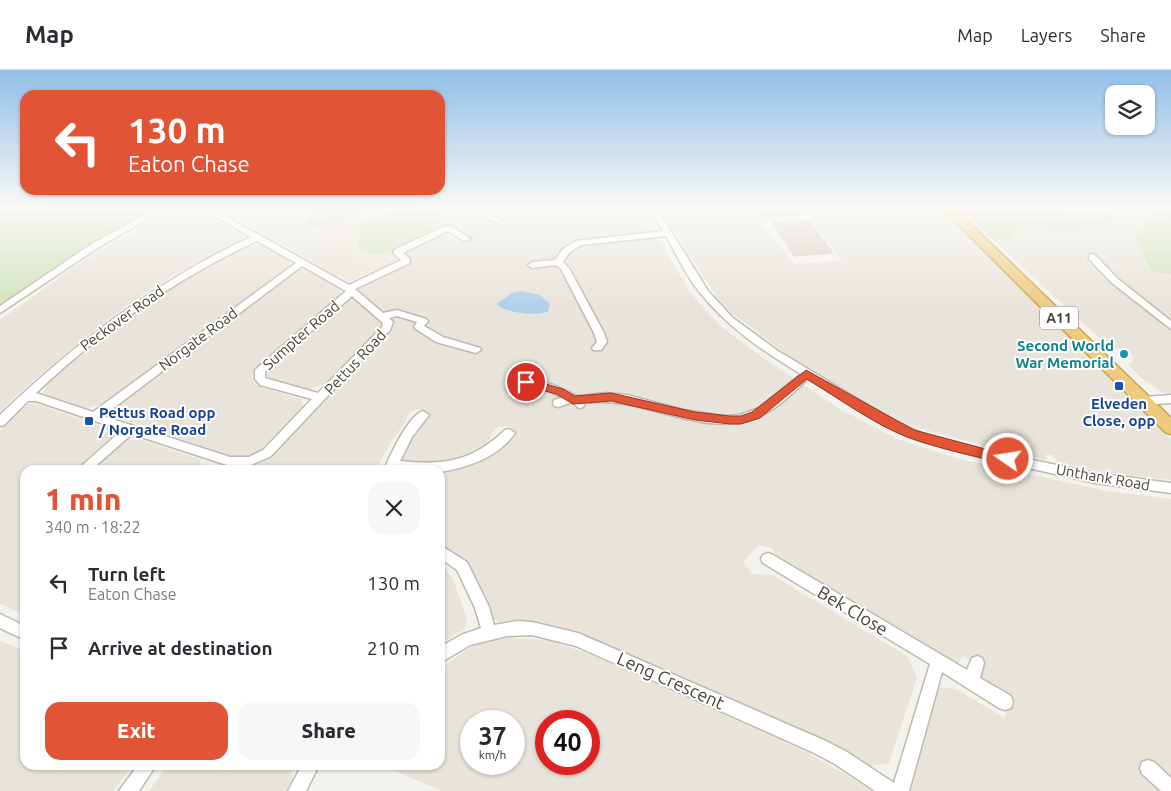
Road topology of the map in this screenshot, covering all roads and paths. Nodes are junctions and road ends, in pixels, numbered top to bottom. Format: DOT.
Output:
graph roads {
  1 [pos="104,241"];
  2 [pos="251,241"];
  3 [pos="265,241"];
  4 [pos="421,241"];
  5 [pos="600,241"];
  6 [pos="673,241"];
  7 [pos="981,241"];
  8 [pos="1093,261"];
  9 [pos="302,262"];
  10 [pos="558,262"];
  11 [pos="532,265"];
  12 [pos="350,290"];
  13 [pos="0,310"];
  14 [pos="382,316"];
  15 [pos="1171,326"];
  16 [pos="473,346"];
  17 [pos="597,348"];
  18 [pos="806,374"];
  19 [pos="526,382"];
  20 [pos="25,396"];
  21 [pos="321,398"];
  22 [pos="1171,399"];
  23 [pos="576,401"];
  24 [pos="1144,401"];
  25 [pos="558,403"];
  26 [pos="423,415"];
  27 [pos="94,416"];
  28 [pos="0,422"];
  29 [pos="1171,428"];
  30 [pos="131,429"];
  31 [pos="509,433"];
  32 [pos="88,465"];
  33 [pos="392,465"];
  34 [pos="445,466"];
  35 [pos="1171,488"];
  36 [pos="445,554"];
  37 [pos="768,559"];
  38 [pos="0,622"];
  39 [pos="20,631"];
  40 [pos="490,634"];
  41 [pos="445,653"];
  42 [pos="938,660"];
  43 [pos="977,663"];
  44 [pos="972,681"];
  45 [pos="1005,702"];
  46 [pos="1148,768"];
  47 [pos="144,770"];
  48 [pos="308,770"];
  49 [pos="1171,789"];
  50 [pos="128,791"];
  51 [pos="297,791"];
  52 [pos="890,791"];
  53 [pos="900,791"];
  1 -- 13 [label="street"];
  2 -- 20 [label="street, Peckover Road"];
  3 -- 9 [label="street, Pettus Road"];
  4 -- 12 [label="street"];
  5 -- 10 [label="street"];
  6 -- 18 [label="street, Unthank Road"];
  7 -- 24 [label="highway, A11"];
  8 -- 15 [label="street"];
  9 -- 12 [label="street, Pettus Road"];
  9 -- 27 [label="street, Norgate Road"];
  10 -- 11 [label="street"];
  10 -- 17 [label="street"];
  12 -- 14 [label="street, Pettus Road"];
  12 -- 21 [label="street, Sumpter Road"];
  14 -- 16 [label="street"];
  14 -- 21 [label="street, Pettus Road"];
  18 -- 23 [label="street"];
  18 -- 35 [label="street, Unthank Road"];
  19 -- 23 [label="street"];
  20 -- 27 [label="street, Pettus Road"];
  20 -- 28 [label="street, Peckover Road"];
  21 -- 30 [label="street, Pettus Road"];
  22 -- 24 [label="street"];
  23 -- 25 [label="street"];
  24 -- 29 [label="highway, A11"];
  26 -- 33 [label="street"];
  27 -- 30 [label="street, Pettus Road"];
  30 -- 32 [label="street"];
  31 -- 34 [label="street"];
  36 -- 40 [label="street"];
  37 -- 42 [label="street, Bek Close"];
  38 -- 39 [label="street"];
  40 -- 41 [label="street, Leng Crescent"];
  40 -- 52 [label="street, Leng Crescent"];
  42 -- 44 [label="street, Bek Close"];
  42 -- 53 [label="street"];
  43 -- 44 [label="street"];
  44 -- 45 [label="street, Bek Close"];
  46 -- 49 [label="street"];
  47 -- 50 [label="street"];
  48 -- 51 [label="street"];
}
